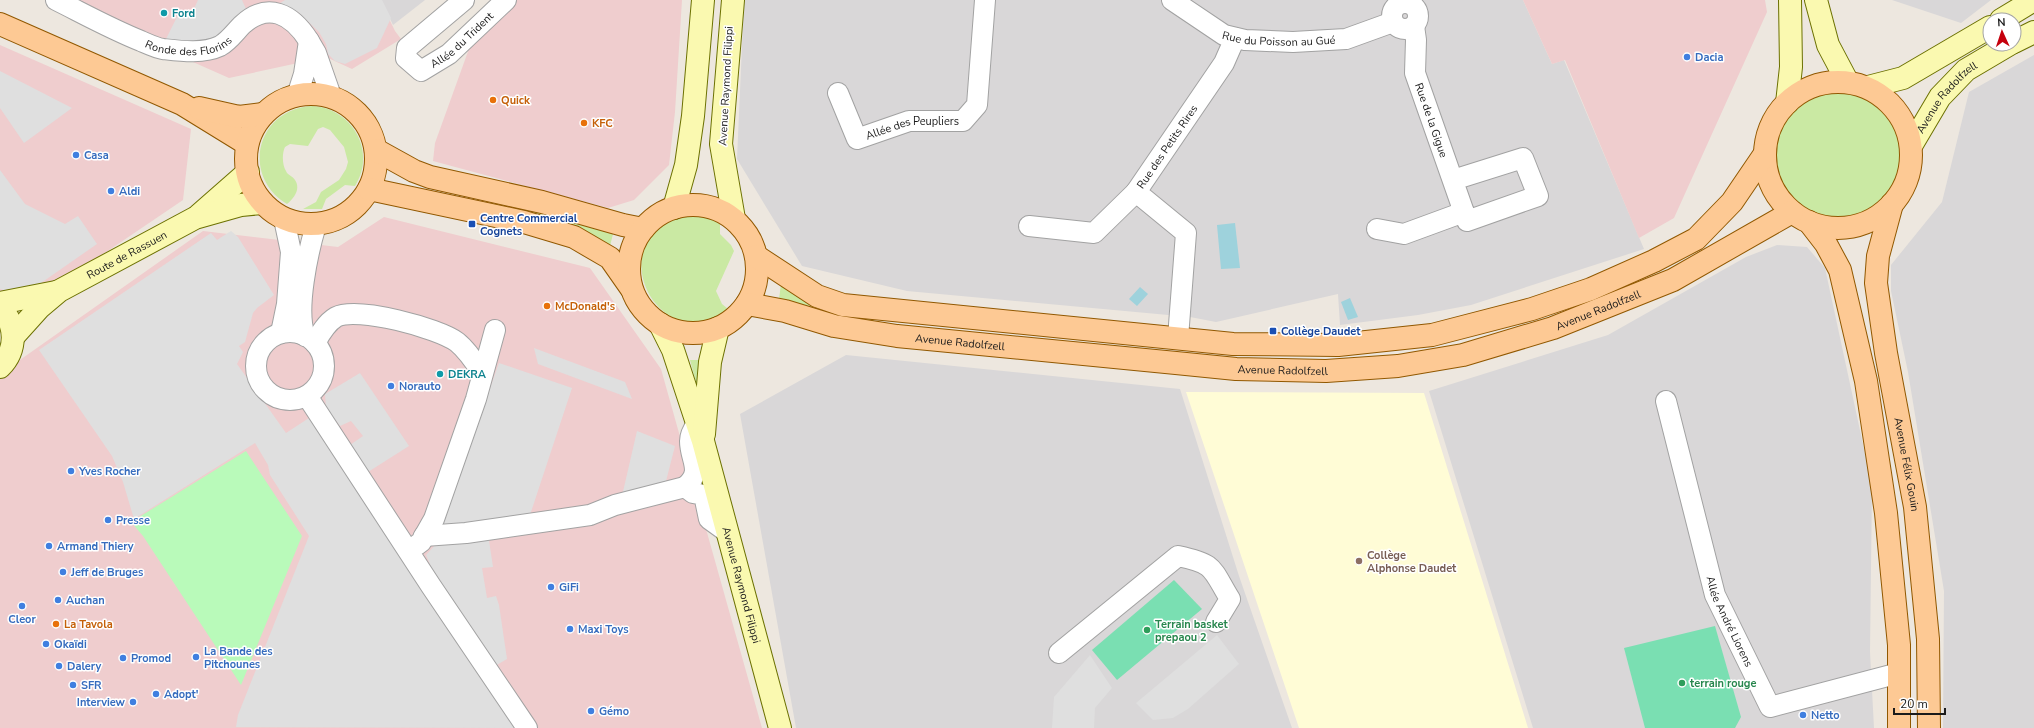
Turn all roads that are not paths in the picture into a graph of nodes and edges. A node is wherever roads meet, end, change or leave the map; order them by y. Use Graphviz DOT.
graph roads {
  1 [pos="56,0"];
  2 [pos="464,0"];
  3 [pos="506,0"];
  4 [pos="703,0"];
  5 [pos="733,0"];
  6 [pos="985,0"];
  7 [pos="1172,0"];
  8 [pos="1790,0"];
  9 [pos="1816,0"];
  10 [pos="2034,0"];
  11 [pos="1415,3"];
  12 [pos="2014,12"];
  13 [pos="1393,22"];
  14 [pos="0,24"];
  15 [pos="1414,26"];
  16 [pos="1982,32"];
  17 [pos="2034,32"];
  18 [pos="1235,38"];
  19 [pos="2022,38"];
  20 [pos="309,41"];
  21 [pos="1996,52"];
  22 [pos="1857,84"];
  23 [pos="838,93"];
  24 [pos="297,96"];
  25 [pos="331,96"];
  26 [pos="1787,103"];
  27 [pos="182,104"];
  28 [pos="263,114"];
  29 [pos="247,144"];
  30 [pos="1911,146"];
  31 [pos="376,150"];
  32 [pos="1764,155"];
  33 [pos="248,172"];
  34 [pos="1453,180"];
  35 [pos="369,189"];
  36 [pos="1136,192"];
  37 [pos="262,203"];
  38 [pos="1892,204"];
  39 [pos="674,208"];
  40 [pos="1464,212"];
  41 [pos="1800,217"];
  42 [pos="195,218"];
  43 [pos="284,219"];
  44 [pos="734,219"];
  45 [pos="316,225"];
  46 [pos="1030,226"];
  47 [pos="643,229"];
  48 [pos="1377,229"];
  49 [pos="756,256"];
  50 [pos="632,289"];
  51 [pos="59,291"];
  52 [pos="0,303"];
  53 [pos="747,304"];
  54 [pos="0,307"];
  55 [pos="660,324"];
  56 [pos="718,328"];
  57 [pos="495,330"];
  58 [pos="281,333"];
  59 [pos="13,338"];
  60 [pos="1178,338"];
  61 [pos="310,340"];
  62 [pos="0,367"];
  63 [pos="482,373"];
  64 [pos="307,396"];
  65 [pos="1666,401"];
  66 [pos="700,432"];
  67 [pos="685,487"];
  68 [pos="727,532"];
  69 [pos="424,536"];
  70 [pos="408,551"];
  71 [pos="1216,622"];
  72 [pos="1059,653"];
  73 [pos="1899,673"];
  74 [pos="527,728"];
  75 [pos="780,728"];
  76 [pos="1899,728"];
  77 [pos="1929,728"];
  1 -- 20 [label="street, Ronde des Florins"];
  2 -- 3 [label="street, Allée du Trident"];
  4 -- 39 [label="main road"];
  5 -- 44 [label="main road, Avenue Raymond Filippi"];
  6 -- 23 [label="street, Allée des Peupliers"];
  7 -- 18 [label="street, Rue du Poisson au Gué"];
  8 -- 26 [label="main road"];
  9 -- 22 [label="main road"];
  10 -- 12 [label="main road"];
  11 -- 13 [label="street"];
  11 -- 15 [label="street"];
  13 -- 15 [label="street"];
  13 -- 18 [label="street, Rue du Poisson au Gué"];
  14 -- 27 [label="main road"];
  15 -- 34 [label="street, Rue de la Gigue"];
  16 -- 22 [label="main road"];
  17 -- 19 [label="main road"];
  18 -- 36 [label="street, Rue des Petits Rires"];
  20 -- 24 [label="street"];
  20 -- 25 [label="street, Ronde des Florins"];
  21 -- 30 [label="main road, Avenue Radolfzell"];
  22 -- 26 [label="main road"];
  22 -- 30 [label="main road"];
  24 -- 25 [label="main road"];
  24 -- 28 [label="main road"];
  25 -- 31 [label="main road"];
  26 -- 32 [label="main road"];
  27 -- 28 [label="main road"];
  27 -- 29 [label="main road"];
  28 -- 29 [label="main road"];
  29 -- 33 [label="main road"];
  30 -- 38 [label="main road"];
  31 -- 35 [label="main road"];
  31 -- 47 [label="main road"];
  32 -- 41 [label="main road"];
  32 -- 60 [label="main road, Avenue Radolfzell"];
  33 -- 37 [label="main road"];
  33 -- 42 [label="main road, Route de Rassuen"];
  34 -- 40 [label="street, Rue de la Gigue"];
  34 -- 40 [label="street"];
  35 -- 45 [label="main road"];
  35 -- 50 [label="main road"];
  36 -- 46 [label="street"];
  36 -- 60 [label="street, Rue des Petits Rires"];
  37 -- 42 [label="main road, Route de Rassuen"];
  37 -- 43 [label="main road"];
  38 -- 41 [label="main road"];
  38 -- 77 [label="main road, Avenue Félix Gouin"];
  39 -- 44 [label="main road"];
  39 -- 47 [label="main road"];
  40 -- 48 [label="street"];
  41 -- 53 [label="main road, Avenue Radolfzell"];
  41 -- 73 [label="main road"];
  42 -- 51 [label="main road, Route de Rassuen"];
  43 -- 45 [label="main road"];
  43 -- 58 [label="street"];
  44 -- 49 [label="main road"];
  45 -- 61 [label="street"];
  47 -- 50 [label="main road"];
  49 -- 53 [label="main road"];
  49 -- 60 [label="main road, Avenue Radolfzell"];
  50 -- 55 [label="main road"];
  51 -- 52 [label="main road, Route de Rassuen"];
  51 -- 59 [label="main road, Route de Rassuen"];
  53 -- 56 [label="main road"];
  54 -- 59 [label="main road"];
  55 -- 56 [label="main road"];
  55 -- 66 [label="main road, Avenue Raymond Filippi"];
  56 -- 66 [label="main road, Avenue Raymond Filippi"];
  57 -- 63 [label="street"];
  58 -- 61 [label="street"];
  58 -- 64 [label="street"];
  59 -- 62 [label="main road"];
  61 -- 63 [label="street"];
  61 -- 64 [label="street"];
  63 -- 69 [label="street"];
  64 -- 70 [label="street"];
  65 -- 73 [label="street, Allée André Liorens"];
  66 -- 67 [label="street"];
  66 -- 68 [label="main road, Avenue Raymond Filippi"];
  67 -- 68 [label="street"];
  67 -- 69 [label="street"];
  68 -- 75 [label="main road, Avenue Raymond Filippi"];
  69 -- 70 [label="street"];
  70 -- 74 [label="street"];
  71 -- 72 [label="street"];
  73 -- 76 [label="main road"];
}
